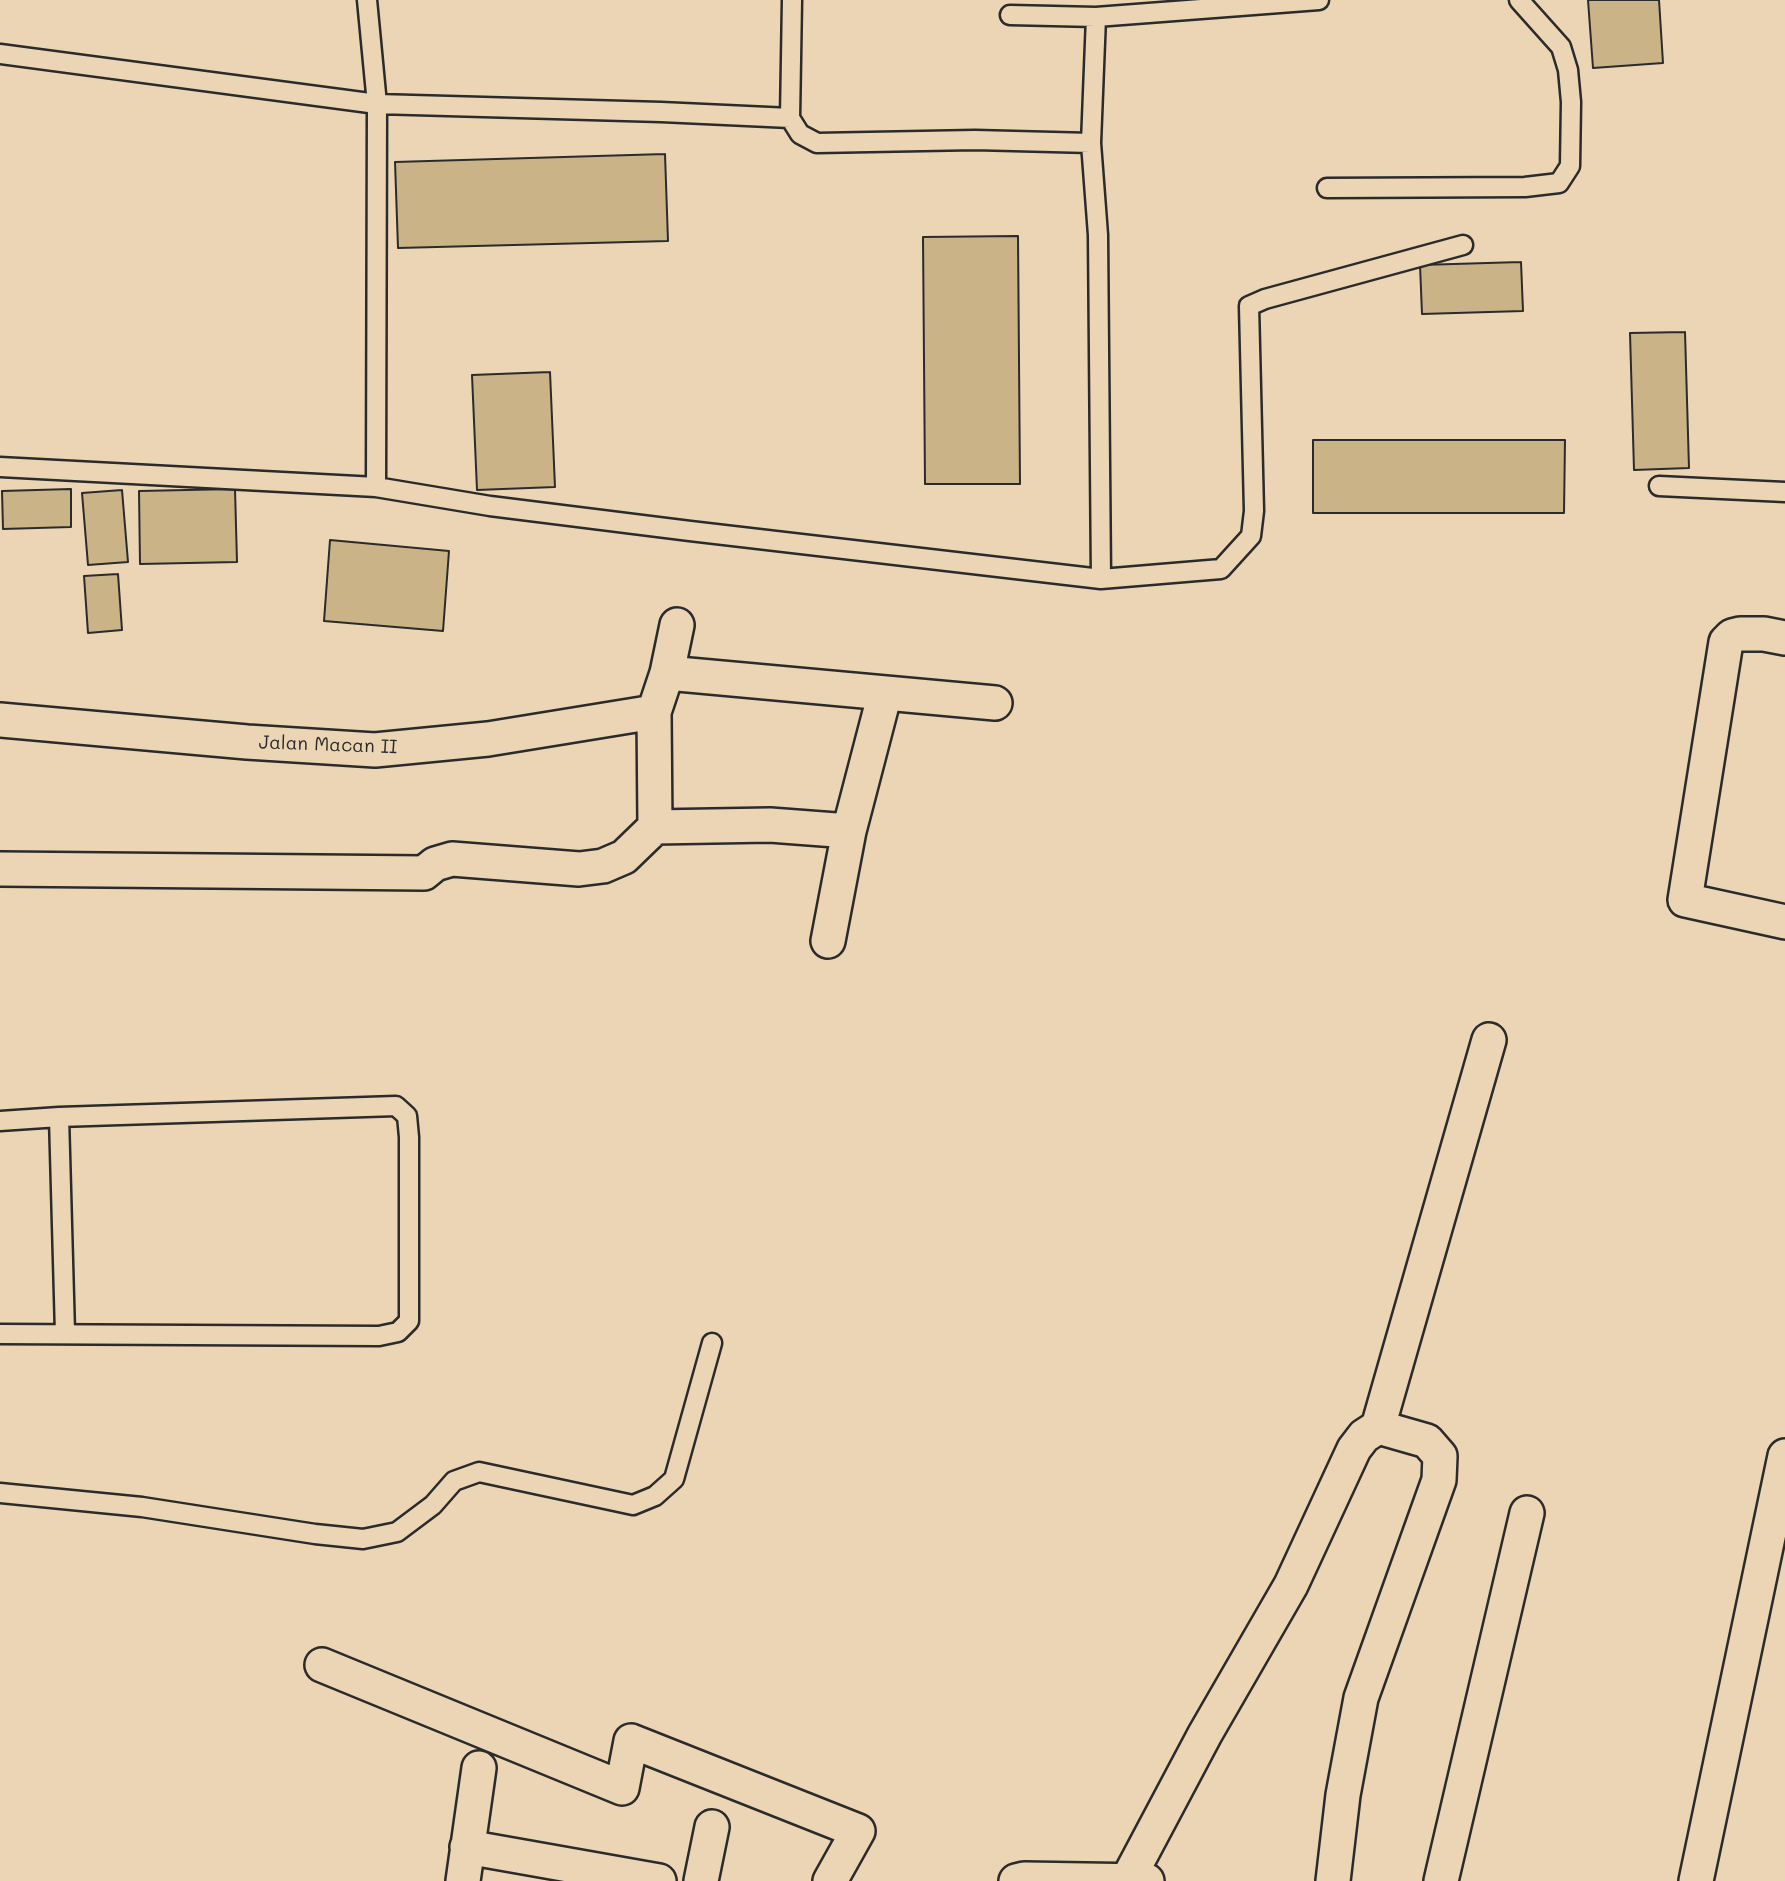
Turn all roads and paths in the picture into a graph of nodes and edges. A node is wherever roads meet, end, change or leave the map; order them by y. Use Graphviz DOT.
graph roads {
  1 [pos="367,0"];
  2 [pos="792,0"];
  3 [pos="1319,0"];
  4 [pos="1519,0"];
  5 [pos="1010,15"];
  6 [pos="1096,17"];
  7 [pos="0,54"];
  8 [pos="377,104"];
  9 [pos="790,118"];
  10 [pos="1091,143"];
  11 [pos="1326,188"];
  12 [pos="1463,245"];
  13 [pos="0,467"];
  14 [pos="1659,486"];
  15 [pos="376,487"];
  16 [pos="1785,492"];
  17 [pos="1101,579"];
  18 [pos="677,625"];
  19 [pos="1785,638"];
  20 [pos="667,673"];
  21 [pos="885,693"];
  22 [pos="995,704"];
  23 [pos="654,712"];
  24 [pos="0,720"];
  25 [pos="655,827"];
  26 [pos="849,831"];
  27 [pos="0,869"];
  28 [pos="1785,922"];
  29 [pos="828,940"];
  30 [pos="1489,1040"];
  31 [pos="60,1117"];
  32 [pos="0,1121"];
  33 [pos="65,1333"];
  34 [pos="0,1334"];
  35 [pos="712,1343"];
  36 [pos="1378,1427"];
  37 [pos="1785,1457"];
  38 [pos="0,1493"];
  39 [pos="1527,1513"];
  40 [pos="322,1665"];
  41 [pos="479,1768"];
  42 [pos="712,1827"];
  43 [pos="467,1847"];
  44 [pos="1134,1880"];
  45 [pos="463,1881"];
  46 [pos="659,1881"];
  47 [pos="701,1881"];
  48 [pos="830,1881"];
  49 [pos="1016,1881"];
  50 [pos="1334,1881"];
  51 [pos="1441,1881"];
  52 [pos="1696,1881"];
  1 -- 8 [label="lane"];
  2 -- 9 [label="lane"];
  3 -- 6 [label="lane"];
  4 -- 11 [label="lane"];
  5 -- 6 [label="lane"];
  6 -- 10 [label="lane"];
  7 -- 8 [label="lane"];
  8 -- 9 [label="lane"];
  8 -- 15 [label="lane"];
  9 -- 10 [label="lane"];
  10 -- 17 [label="lane"];
  12 -- 17 [label="lane"];
  13 -- 15 [label="lane"];
  14 -- 16 [label="lane"];
  15 -- 17 [label="lane"];
  18 -- 20 [label="street"];
  19 -- 28 [label="street"];
  20 -- 21 [label="street"];
  20 -- 23 [label="street"];
  21 -- 22 [label="street"];
  21 -- 26 [label="street"];
  23 -- 24 [label="street, Jalan Macan II"];
  23 -- 25 [label="street"];
  25 -- 26 [label="street"];
  25 -- 27 [label="street"];
  26 -- 29 [label="street"];
  30 -- 36 [label="street"];
  31 -- 32 [label="lane"];
  31 -- 33 [label="lane"];
  31 -- 33 [label="lane"];
  33 -- 34 [label="lane"];
  35 -- 38 [label="lane"];
  36 -- 44 [label="street"];
  36 -- 50 [label="street"];
  37 -- 52 [label="street"];
  39 -- 51 [label="street"];
  40 -- 48 [label="street"];
  41 -- 43 [label="street"];
  42 -- 47 [label="street"];
  43 -- 45 [label="street"];
  43 -- 46 [label="street"];
  44 -- 49 [label="street"];
}
